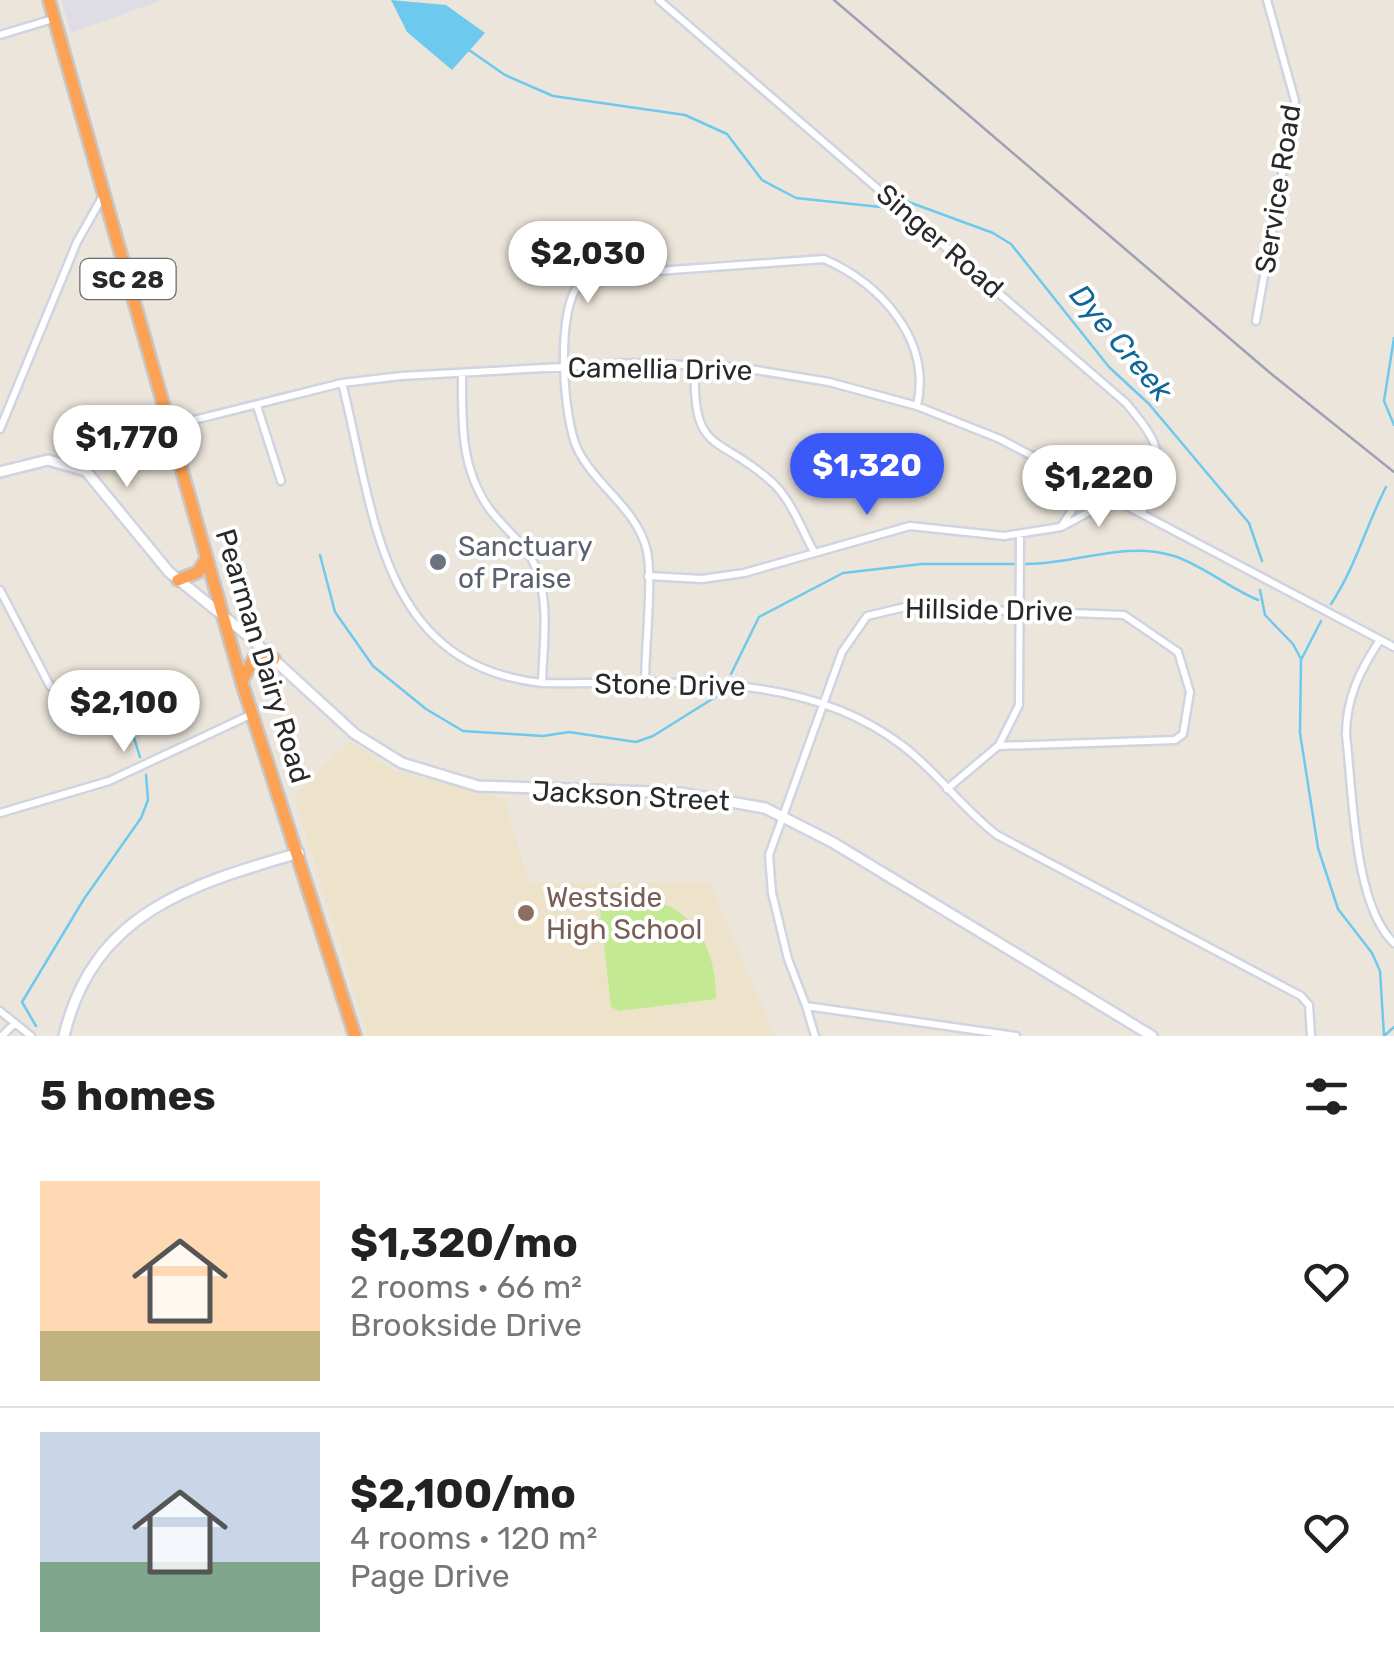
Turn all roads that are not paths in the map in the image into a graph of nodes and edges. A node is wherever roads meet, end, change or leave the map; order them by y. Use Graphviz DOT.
graph roads {
  1 [pos="49,0"];
  2 [pos="659,0"];
  3 [pos="1267,0"];
  4 [pos="54,19"];
  5 [pos="0,35"];
  6 [pos="104,194"];
  7 [pos="1256,321"];
  8 [pos="695,364"];
  9 [pos="566,367"];
  10 [pos="462,373"];
  11 [pos="342,384"];
  12 [pos="257,406"];
  13 [pos="917,406"];
  14 [pos="170,426"];
  15 [pos="0,429"];
  16 [pos="0,472"];
  17 [pos="281,481"];
  18 [pos="1084,481"];
  19 [pos="1115,498"];
  20 [pos="1142,512"];
  21 [pos="1062,527"];
  22 [pos="1020,535"];
  23 [pos="814,552"];
  24 [pos="206,560"];
  25 [pos="648,576"];
  26 [pos="178,580"];
  27 [pos="0,590"];
  28 [pos="1020,610"];
  29 [pos="222,617"];
  30 [pos="1380,640"];
  31 [pos="1394,647"];
  32 [pos="274,659"];
  33 [pos="645,682"];
  34 [pos="242,683"];
  35 [pos="542,683"];
  36 [pos="50,686"];
  37 [pos="824,706"];
  38 [pos="252,715"];
  39 [pos="998,746"];
  40 [pos="947,789"];
  41 [pos="0,814"];
  42 [pos="784,816"];
  43 [pos="299,852"];
  44 [pos="1394,943"];
  45 [pos="806,1006"];
  46 [pos="0,1011"];
  47 [pos="15,1023"];
  48 [pos="2,1036"];
  49 [pos="31,1036"];
  50 [pos="64,1036"];
  51 [pos="355,1036"];
  52 [pos="815,1036"];
  53 [pos="1016,1036"];
  54 [pos="1152,1036"];
  55 [pos="1312,1036"];
  1 -- 4 [label="highway, Pearman Dairy Road / SC 28"];
  2 -- 20 [label="street, Singer Road"];
  3 -- 7 [label="street, Service Road"];
  4 -- 5 [label="street"];
  4 -- 6 [label="highway, Pearman Dairy Road / SC 28"];
  6 -- 14 [label="highway, Pearman Dairy Road / SC 28"];
  6 -- 15 [label="street"];
  8 -- 9 [label="street, Camellia Drive"];
  8 -- 13 [label="street, Camellia Drive"];
  8 -- 23 [label="street"];
  9 -- 10 [label="street, Camellia Drive"];
  9 -- 13 [label="street"];
  9 -- 25 [label="street"];
  10 -- 11 [label="street, Camellia Drive"];
  10 -- 35 [label="street"];
  11 -- 12 [label="street, Camellia Drive"];
  11 -- 35 [label="street, Stone Drive"];
  12 -- 14 [label="street, Camellia Drive"];
  12 -- 17 [label="street"];
  13 -- 18 [label="street, Camellia Drive"];
  14 -- 24 [label="highway, Pearman Dairy Road / SC 28"];
  16 -- 26 [label="street, Jackson Street"];
  18 -- 19 [label="street, Camellia Drive"];
  18 -- 21 [label="street"];
  19 -- 20 [label="street, Camellia Drive"];
  19 -- 21 [label="street"];
  20 -- 30 [label="street, Camellia Drive"];
  21 -- 22 [label="street"];
  22 -- 23 [label="street"];
  22 -- 28 [label="street"];
  23 -- 25 [label="street"];
  24 -- 26 [label="highway"];
  24 -- 29 [label="highway, Pearman Dairy Road / SC 28"];
  25 -- 33 [label="street"];
  26 -- 29 [label="street, Jackson Street"];
  27 -- 36 [label="street"];
  28 -- 37 [label="street, Hillside Drive"];
  28 -- 39 [label="street"];
  28 -- 39 [label="street, Hillside Drive"];
  29 -- 32 [label="street, Jackson Street"];
  29 -- 34 [label="highway, Pearman Dairy Road / SC 28"];
  30 -- 31 [label="street, Camellia Drive"];
  30 -- 44 [label="street"];
  32 -- 34 [label="highway"];
  32 -- 42 [label="street, Jackson Street"];
  33 -- 35 [label="street, Stone Drive"];
  33 -- 37 [label="street, Stone Drive"];
  34 -- 38 [label="highway, Pearman Dairy Road / SC 28"];
  37 -- 40 [label="street, Stone Drive"];
  37 -- 42 [label="street, Hillside Drive"];
  38 -- 41 [label="street"];
  38 -- 43 [label="highway, Pearman Dairy Road / SC 28"];
  39 -- 40 [label="street"];
  40 -- 55 [label="street, Stone Drive"];
  42 -- 45 [label="street, Hillside Drive"];
  42 -- 54 [label="street, Jackson Street"];
  43 -- 50 [label="street"];
  43 -- 51 [label="highway, Pearman Dairy Road / SC 28"];
  45 -- 52 [label="street, Hillside Drive"];
  45 -- 53 [label="street"];
  46 -- 47 [label="street"];
  47 -- 48 [label="street"];
  47 -- 49 [label="street"];
}
